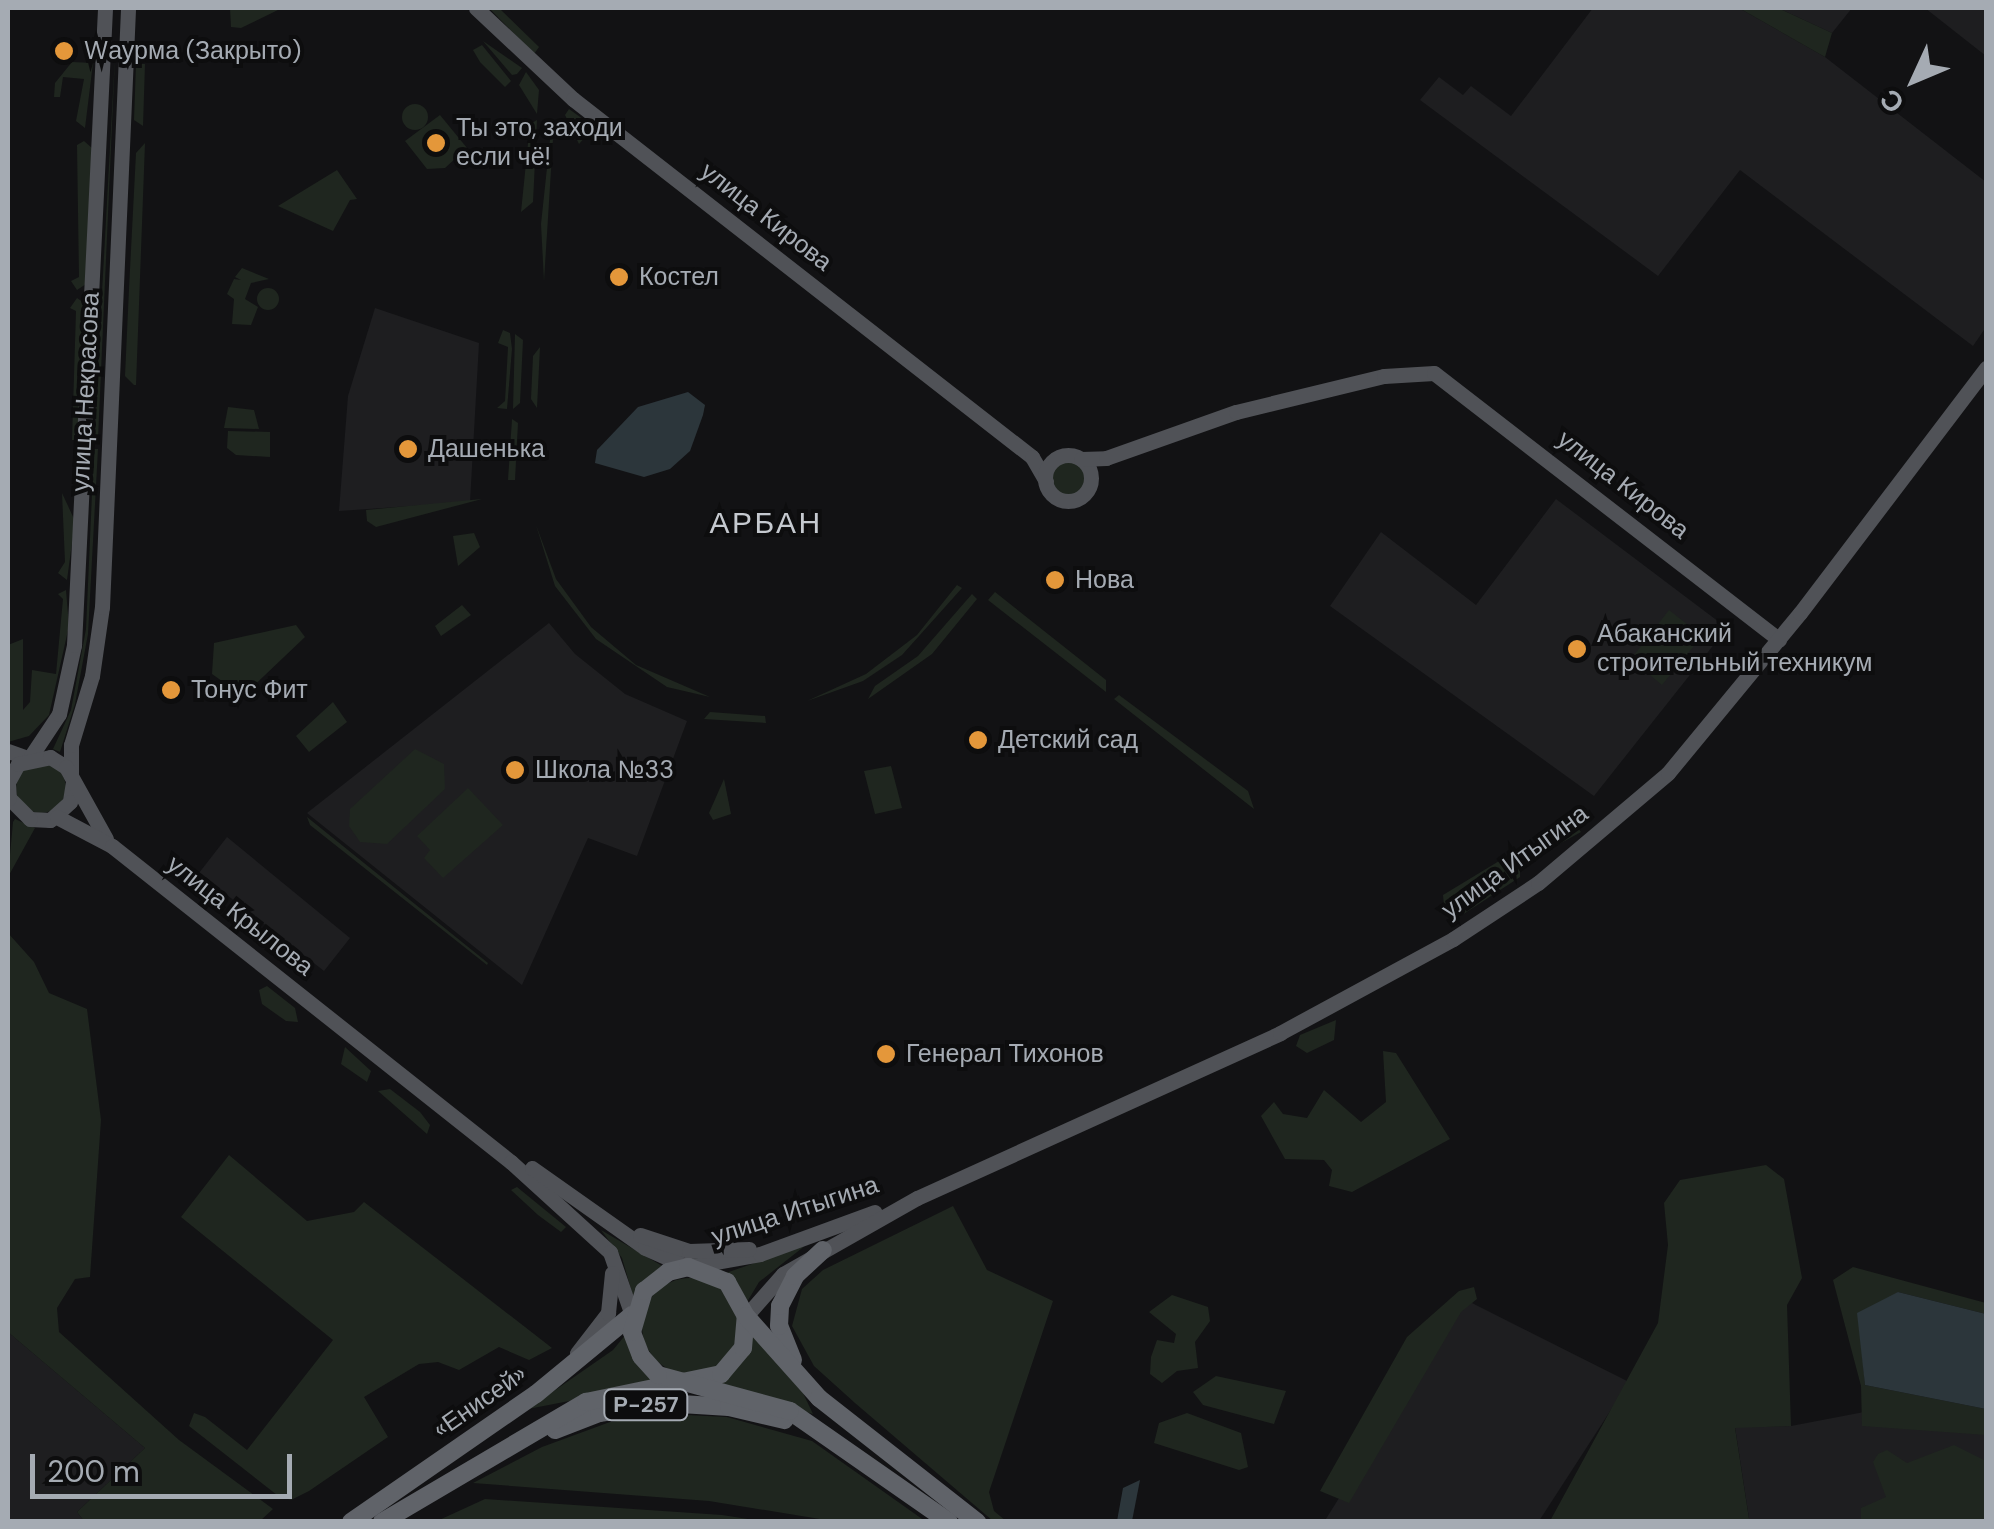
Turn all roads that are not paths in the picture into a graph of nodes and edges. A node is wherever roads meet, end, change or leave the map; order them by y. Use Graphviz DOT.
graph roads {
  1 [pos="104,8"];
  2 [pos="128,8"];
  3 [pos="476,8"];
  4 [pos="1986,368"];
  5 [pos="1032,456"];
  6 [pos="1106,458"];
  7 [pos="1081,459"];
  8 [pos="1054,460"];
  9 [pos="1091,477"];
  10 [pos="1046,482"];
  11 [pos="1779,640"];
  12 [pos="8,751"];
  13 [pos="29,757"];
  14 [pos="72,779"];
  15 [pos="8,784"];
  16 [pos="56,817"];
  17 [pos="112,846"];
  18 [pos="574,1207"];
  19 [pos="817,1242"];
  20 [pos="688,1267"];
  21 [pos="632,1315"];
  22 [pos="746,1316"];
  23 [pos="550,1382"];
  24 [pos="688,1385"];
  25 [pos="819,1398"];
  26 [pos="853,1449"];
  27 [pos="446,1480"];
  28 [pos="351,1522"];
  29 [pos="382,1522"];
  30 [pos="949,1522"];
  31 [pos="977,1522"];
  1 -- 13 [label="main road, улица Некрасова"];
  2 -- 14 [label="main road, улица Некрасова"];
  3 -- 5 [label="main road, улица Кирова"];
  4 -- 11 [label="main road, улица Итыгина"];
  5 -- 8 [label="main road"];
  5 -- 10 [label="main road"];
  6 -- 7 [label="main road"];
  6 -- 9 [label="main road"];
  6 -- 11 [label="main road, улица Кирова"];
  7 -- 8 [label="main road"];
  7 -- 9 [label="main road"];
  8 -- 10 [label="main road"];
  9 -- 10 [label="main road"];
  11 -- 19 [label="main road, улица Итыгина"];
  12 -- 13 [label="main road"];
  13 -- 14 [label="main road"];
  13 -- 15 [label="main road"];
  14 -- 16 [label="main road"];
  14 -- 17 [label="main road"];
  15 -- 16 [label="main road, улица Крылова"];
  16 -- 17 [label="main road, улица Крылова"];
  17 -- 18 [label="main road, улица Крылова"];
  18 -- 19 [label="main road"];
  18 -- 20 [label="main road"];
  18 -- 21 [label="main road"];
  18 -- 23 [label="main road"];
  19 -- 20 [label="main road, улица Итыгина"];
  19 -- 22 [label="main road, улица Итыгина"];
  19 -- 25 [label="highway"];
  20 -- 21 [label="highway, «Енисей» / Р-257"];
  20 -- 22 [label="highway"];
  21 -- 23 [label="highway, «Енисей» / Р-257"];
  21 -- 24 [label="highway, Р-257"];
  22 -- 24 [label="highway, «Енисей» / Р-257"];
  22 -- 25 [label="highway"];
  23 -- 28 [label="highway, «Енисей» / Р-257"];
  24 -- 26 [label="highway, Р-257"];
  24 -- 27 [label="highway, «Енисей» / Р-257"];
  25 -- 31 [label="highway"];
  26 -- 27 [label="highway, Р-257"];
  26 -- 30 [label="highway, Р-257"];
  27 -- 29 [label="highway, «Енисей» / Р-257"];
}
